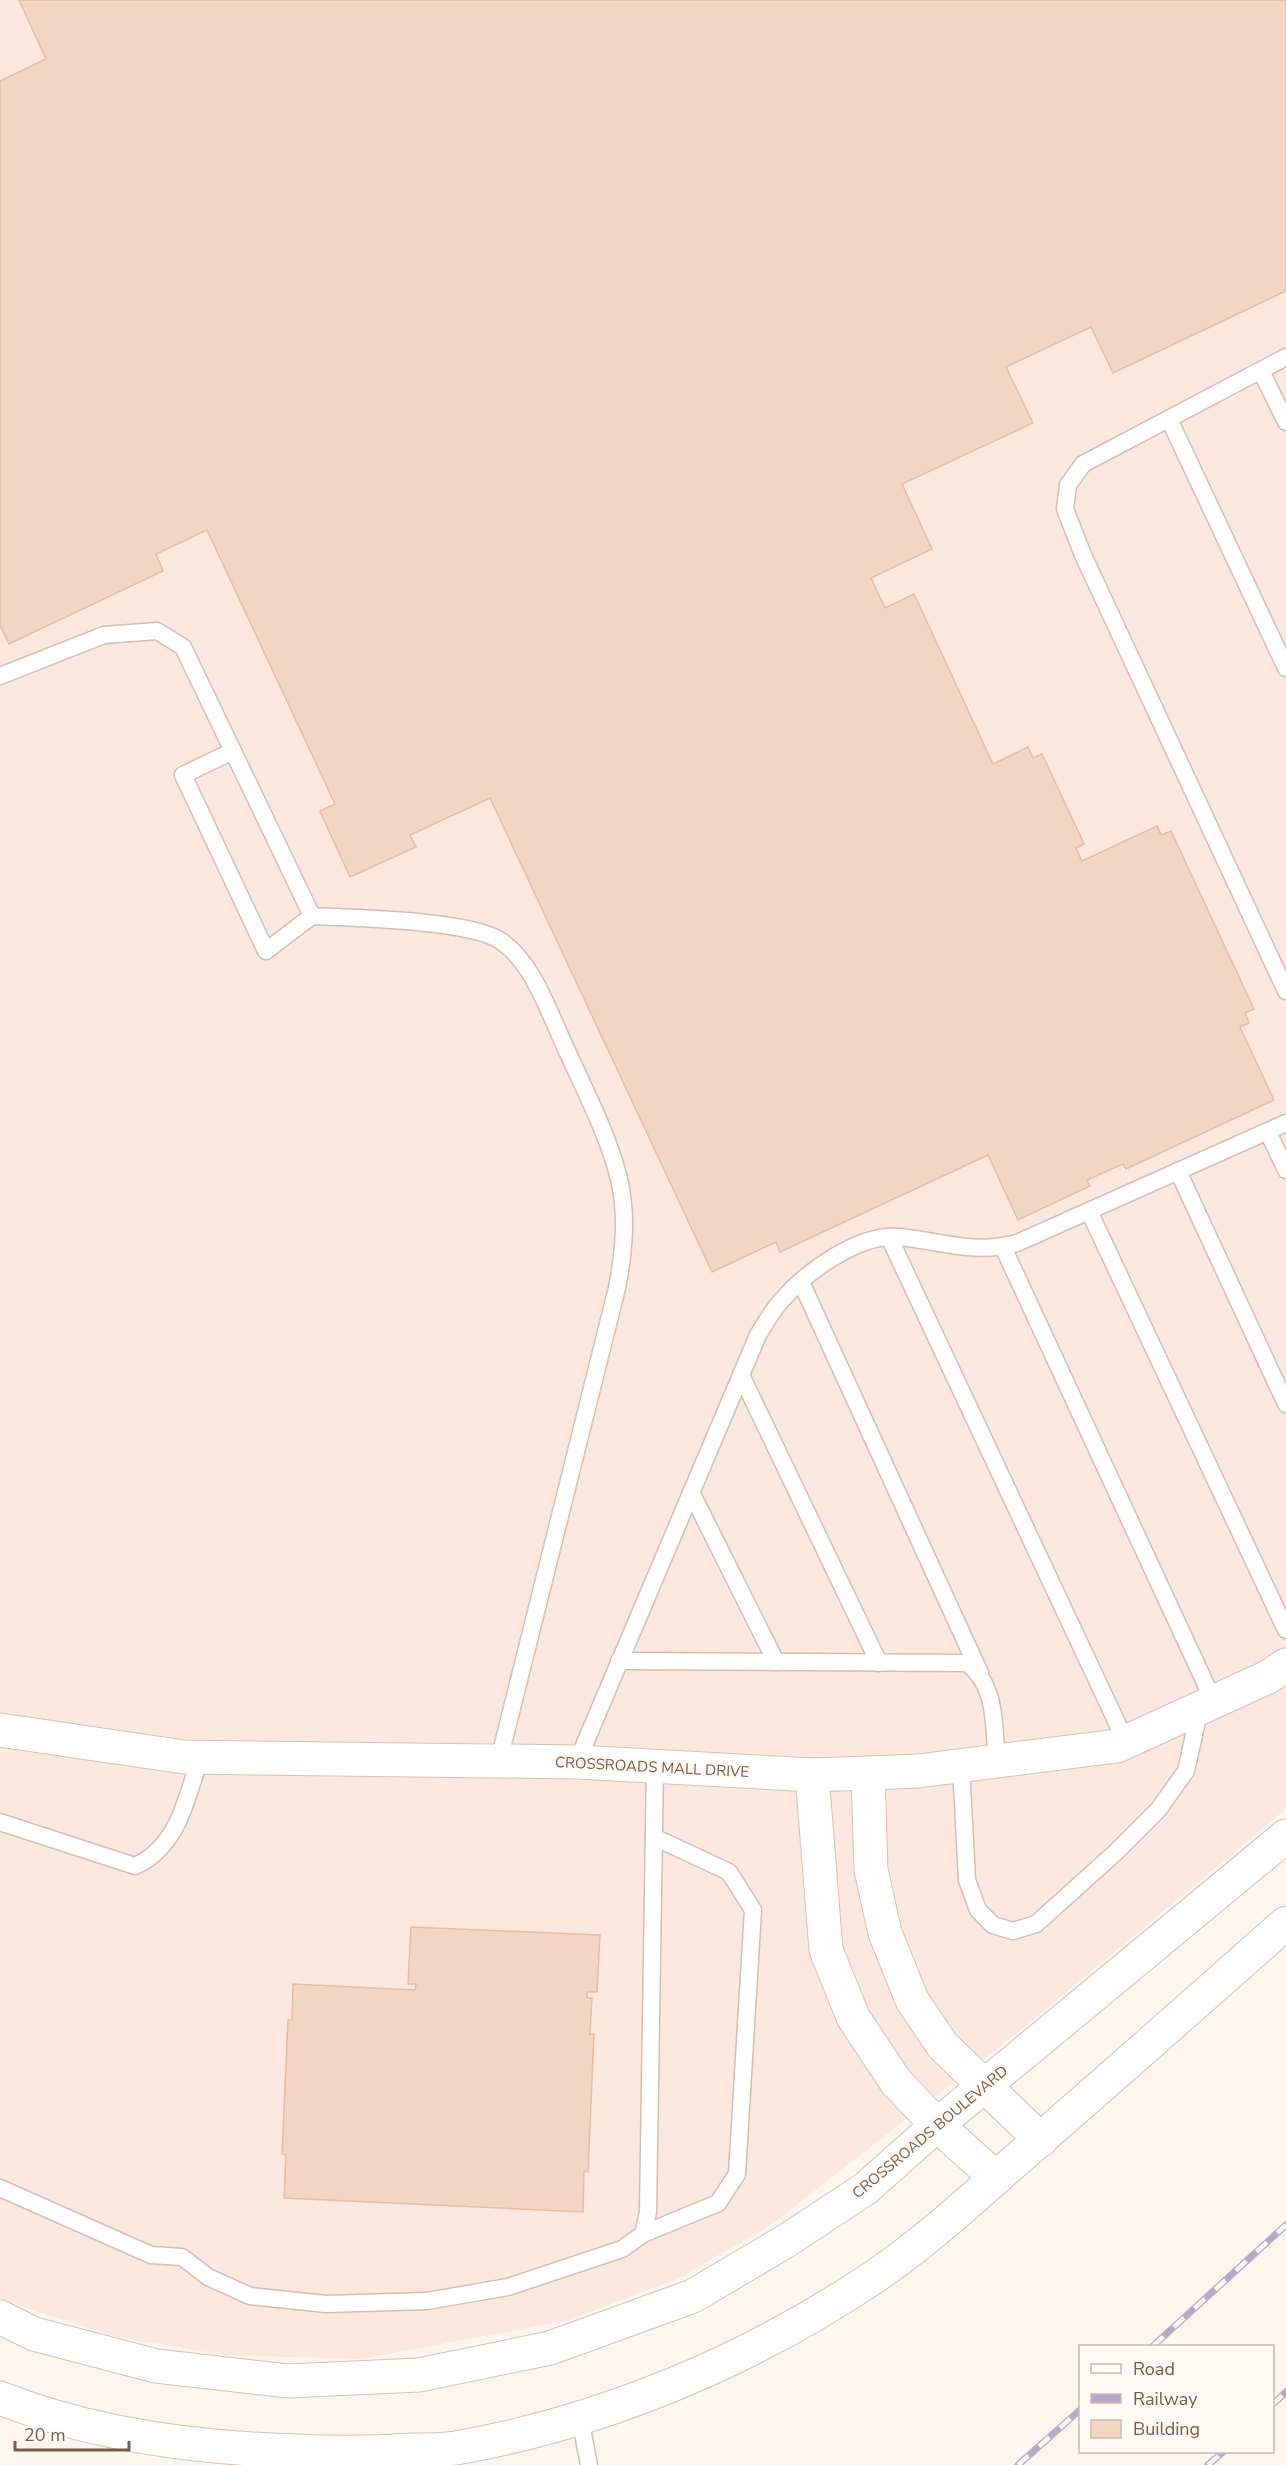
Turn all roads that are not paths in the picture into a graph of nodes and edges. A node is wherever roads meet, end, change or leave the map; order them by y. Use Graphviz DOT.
graph roads {
  1 [pos="1286,357"];
  2 [pos="1261,371"];
  3 [pos="1169,419"];
  4 [pos="1286,422"];
  5 [pos="1286,668"];
  6 [pos="0,676"];
  7 [pos="233,751"];
  8 [pos="312,916"];
  9 [pos="1286,991"];
  10 [pos="1286,1123"];
  11 [pos="1268,1132"];
  12 [pos="1286,1170"];
  13 [pos="1178,1171"];
  14 [pos="1089,1211"];
  15 [pos="889,1237"];
  16 [pos="1003,1247"];
  17 [pos="801,1282"];
  18 [pos="741,1375"];
  19 [pos="1286,1404"];
  20 [pos="692,1492"];
  21 [pos="1286,1630"];
  22 [pos="619,1662"];
  23 [pos="776,1662"];
  24 [pos="879,1663"];
  25 [pos="1286,1665"];
  26 [pos="980,1673"];
  27 [pos="1207,1705"];
  28 [pos="0,1730"];
  29 [pos="1126,1742"];
  30 [pos="200,1757"];
  31 [pos="499,1761"];
  32 [pos="997,1761"];
  33 [pos="577,1762"];
  34 [pos="656,1766"];
  35 [pos="961,1766"];
  36 [pos="868,1773"];
  37 [pos="812,1775"];
  38 [pos="0,1822"];
  39 [pos="1286,1836"];
  40 [pos="654,1837"];
  41 [pos="1286,1923"];
  42 [pos="984,2086"];
  43 [pos="936,2126"];
  44 [pos="1041,2140"];
  45 [pos="996,2178"];
  46 [pos="0,2188"];
  47 [pos="643,2234"];
  48 [pos="0,2317"];
  49 [pos="0,2398"];
  50 [pos="580,2418"];
  51 [pos="589,2465"];
  1 -- 2 [label="lane"];
  2 -- 3 [label="lane"];
  2 -- 4 [label="lane"];
  3 -- 5 [label="lane"];
  3 -- 9 [label="lane"];
  6 -- 7 [label="lane"];
  7 -- 8 [label="lane"];
  7 -- 8 [label="lane"];
  8 -- 31 [label="lane"];
  10 -- 11 [label="lane"];
  11 -- 12 [label="lane"];
  11 -- 13 [label="lane"];
  13 -- 14 [label="lane"];
  13 -- 19 [label="lane"];
  14 -- 16 [label="lane"];
  14 -- 21 [label="lane"];
  15 -- 16 [label="lane"];
  15 -- 17 [label="lane"];
  15 -- 29 [label="lane"];
  16 -- 27 [label="lane"];
  17 -- 18 [label="lane"];
  17 -- 26 [label="lane"];
  18 -- 20 [label="lane"];
  18 -- 24 [label="lane"];
  20 -- 22 [label="lane"];
  20 -- 23 [label="lane"];
  22 -- 23 [label="lane"];
  22 -- 33 [label="lane"];
  23 -- 24 [label="lane"];
  24 -- 26 [label="lane"];
  25 -- 27 [label="main road, CROSSROADS MALL DRIVE"];
  26 -- 32 [label="lane"];
  27 -- 29 [label="main road, CROSSROADS MALL DRIVE"];
  27 -- 35 [label="lane"];
  28 -- 30 [label="main road, CROSSROADS MALL DRIVE"];
  29 -- 32 [label="main road, CROSSROADS MALL DRIVE"];
  30 -- 31 [label="main road, CROSSROADS MALL DRIVE"];
  30 -- 38 [label="lane"];
  31 -- 33 [label="main road, CROSSROADS MALL DRIVE"];
  32 -- 35 [label="main road, CROSSROADS MALL DRIVE"];
  33 -- 34 [label="main road, CROSSROADS MALL DRIVE"];
  34 -- 37 [label="main road, CROSSROADS MALL DRIVE"];
  34 -- 40 [label="lane"];
  35 -- 36 [label="main road, CROSSROADS MALL DRIVE"];
  36 -- 37 [label="main road, CROSSROADS MALL DRIVE"];
  36 -- 42 [label="main road"];
  37 -- 43 [label="main road"];
  39 -- 42 [label="main road, CROSSROADS BOULEVARD"];
  40 -- 47 [label="lane"];
  40 -- 47 [label="lane"];
  41 -- 44 [label="main road"];
  42 -- 43 [label="main road, CROSSROADS BOULEVARD"];
  42 -- 44 [label="main road"];
  43 -- 45 [label="main road"];
  43 -- 48 [label="main road, CROSSROADS BOULEVARD"];
  44 -- 45 [label="main road"];
  45 -- 50 [label="main road"];
  46 -- 47 [label="lane"];
  49 -- 50 [label="main road"];
  50 -- 51 [label="lane"];
}
